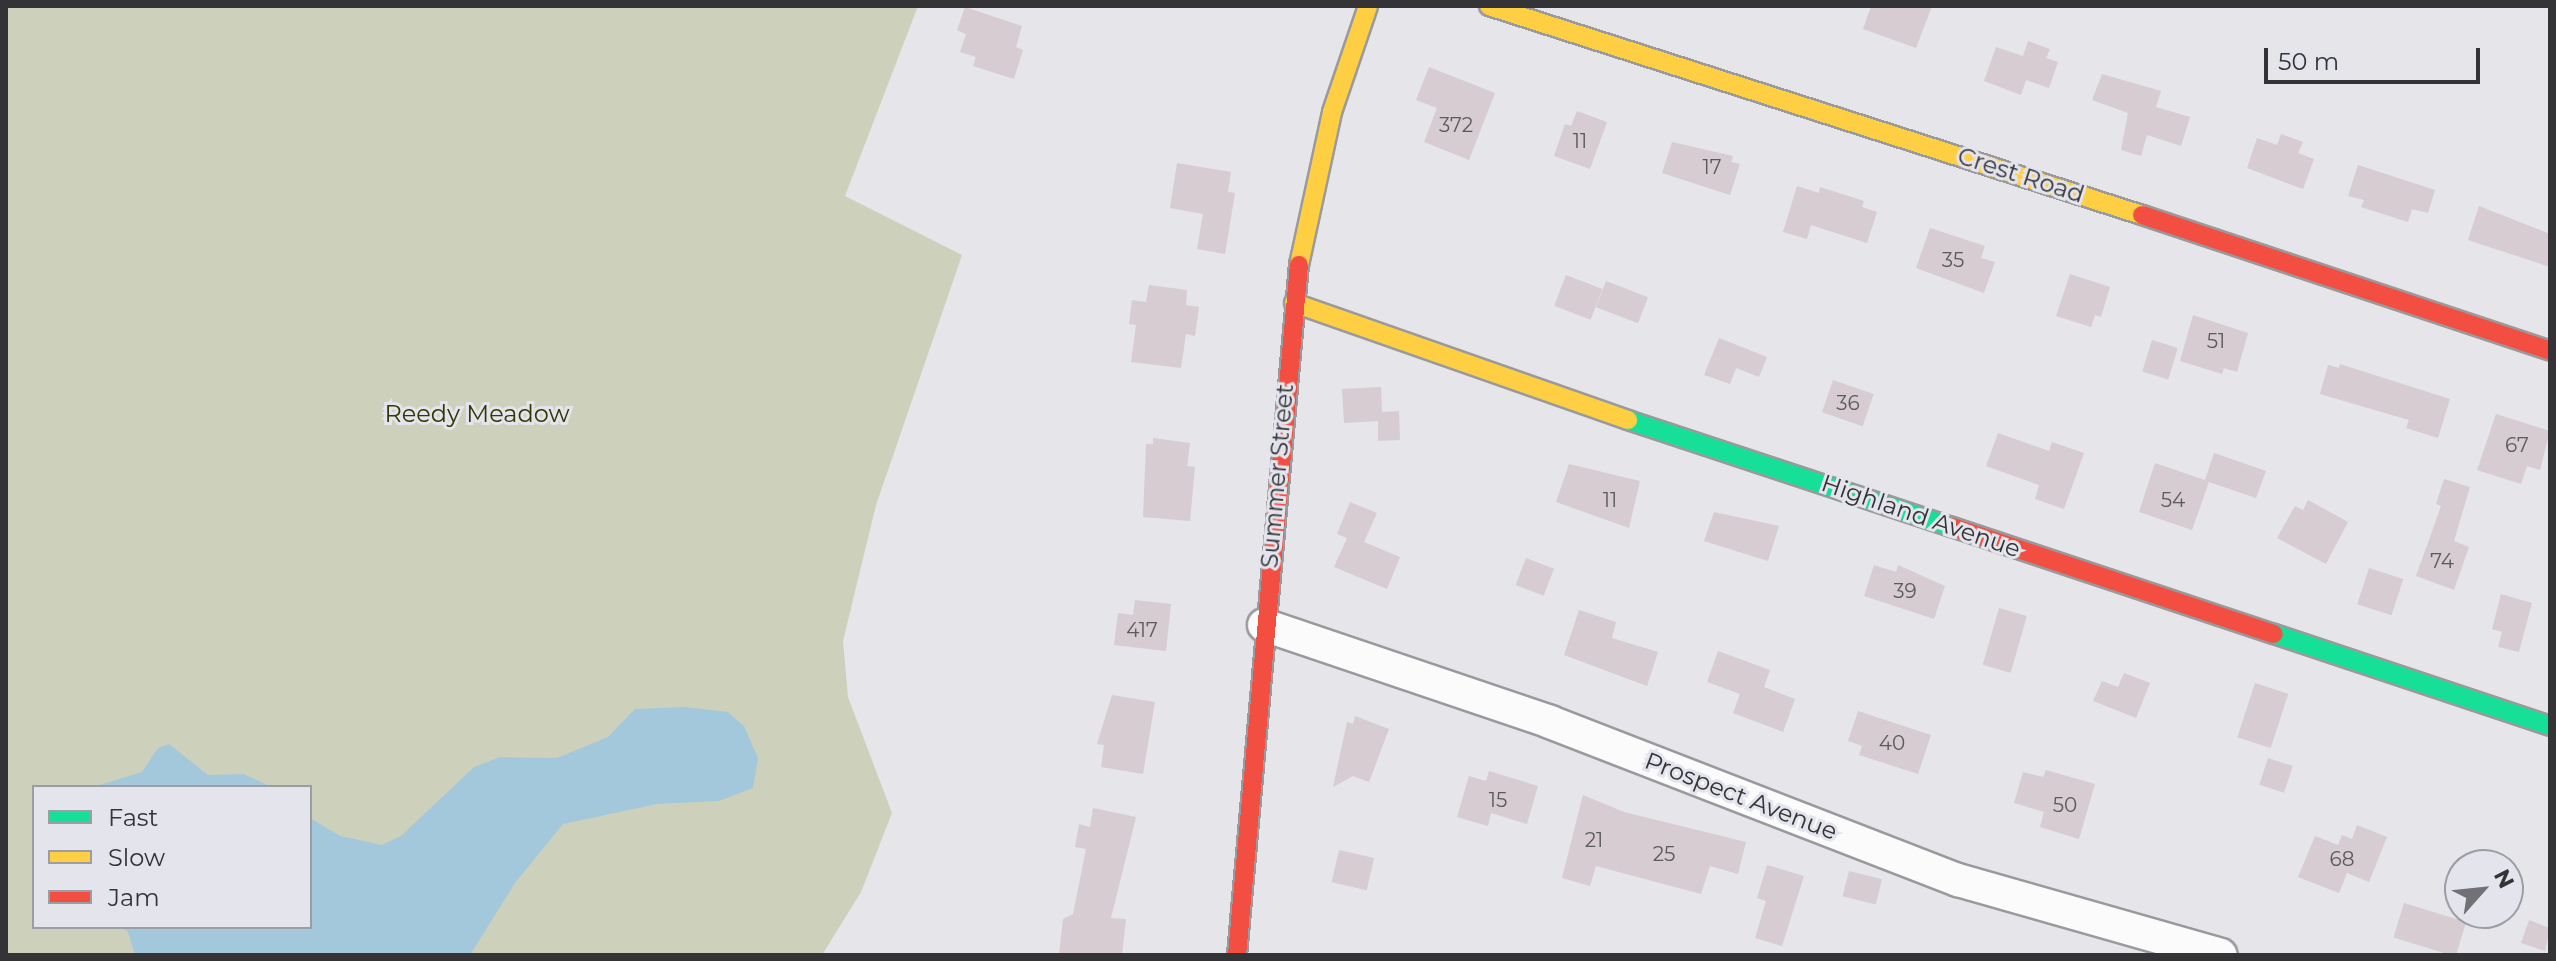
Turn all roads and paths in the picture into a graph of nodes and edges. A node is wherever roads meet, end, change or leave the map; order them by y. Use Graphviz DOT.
graph roads {
  1 [pos="1368,6"];
  2 [pos="1489,6"];
  3 [pos="1294,303"];
  4 [pos="2550,351"];
  5 [pos="1264,625"];
  6 [pos="2550,726"];
  7 [pos="1237,955"];
  8 [pos="2221,955"];
  1 -- 3 [label="street, Summer Street"];
  2 -- 4 [label="street, Crest Road"];
  3 -- 5 [label="street, Summer Street"];
  3 -- 6 [label="street, Highland Avenue"];
  5 -- 7 [label="street, Summer Street"];
  5 -- 8 [label="street, Prospect Avenue"];
}
